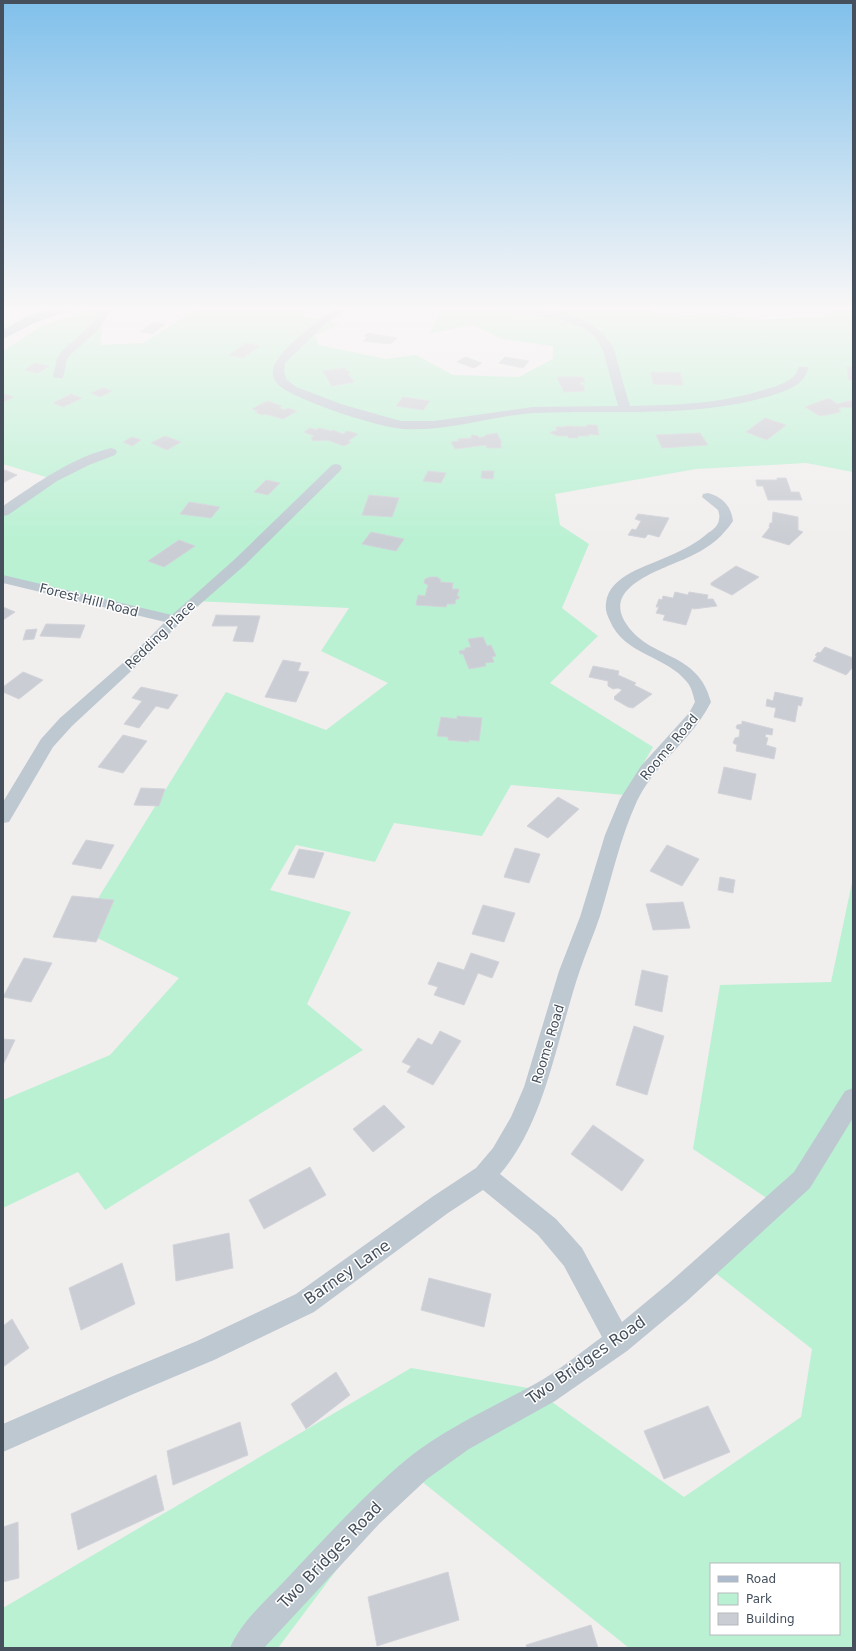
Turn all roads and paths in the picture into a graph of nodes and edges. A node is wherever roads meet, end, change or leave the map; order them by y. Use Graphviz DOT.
graph roads {
  1 [pos="288,386"];
  2 [pos="618,386"];
  3 [pos="787,386"];
  4 [pos="625,409"];
  5 [pos="111,452"];
  6 [pos="336,468"];
  7 [pos="708,497"];
  8 [pos="3,512"];
  9 [pos="3,579"];
  10 [pos="175,620"];
  11 [pos="3,817"];
  12 [pos="853,1098"];
  13 [pos="484,1176"];
  14 [pos="618,1342"];
  15 [pos="3,1438"];
  16 [pos="245,1648"];
  1 -- 4 [label="street"];
  2 -- 4 [label="street"];
  3 -- 4 [label="street"];
  5 -- 8 [label="street"];
  6 -- 10 [label="street, Redding Place"];
  7 -- 13 [label="street, Roome Road"];
  9 -- 10 [label="street, Forest Hill Road"];
  10 -- 11 [label="street, Redding Place"];
  12 -- 14 [label="street, Two Bridges Road"];
  13 -- 14 [label="street"];
  13 -- 15 [label="street, Barney Lane"];
  14 -- 16 [label="street, Two Bridges Road"];
}
